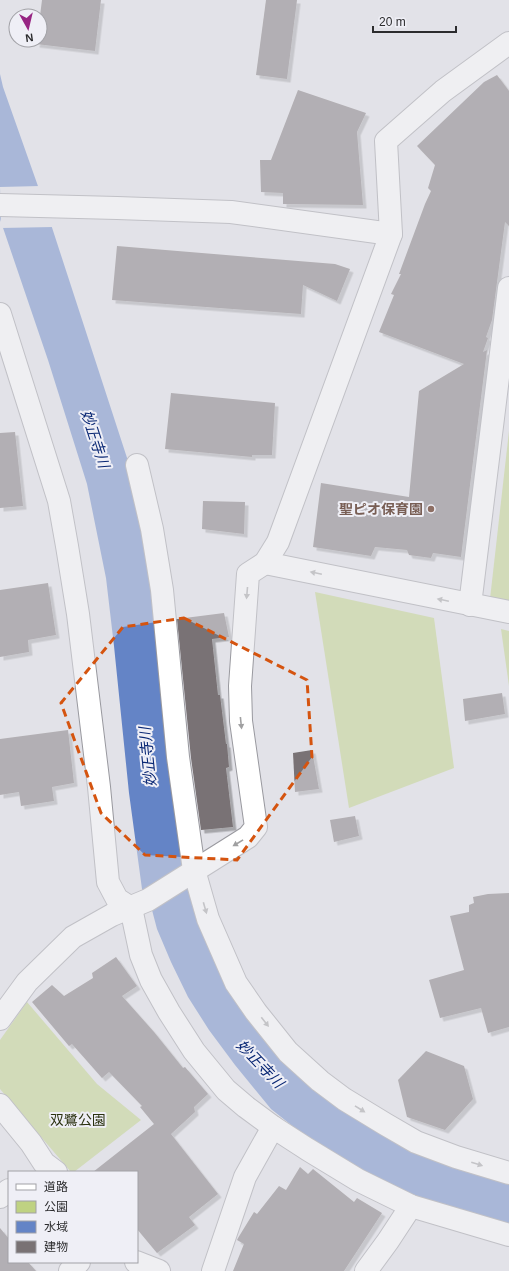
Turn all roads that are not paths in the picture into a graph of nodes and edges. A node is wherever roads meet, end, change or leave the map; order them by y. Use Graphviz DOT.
graph roads {
  1 [pos="509,43"];
  2 [pos="0,205"];
  3 [pos="391,234"];
  4 [pos="509,288"];
  5 [pos="0,314"];
  6 [pos="137,465"];
  7 [pos="265,563"];
  8 [pos="470,605"];
  9 [pos="509,612"];
  10 [pos="190,873"];
  11 [pos="139,904"];
  12 [pos="0,1019"];
  13 [pos="0,1105"];
  14 [pos="273,1127"];
  15 [pos="44,1169"];
  16 [pos="509,1173"];
  17 [pos="8,1191"];
  18 [pos="0,1197"];
  19 [pos="411,1206"];
  20 [pos="509,1235"];
  21 [pos="78,1263"];
  22 [pos="138,1263"];
  23 [pos="70,1271"];
  24 [pos="159,1271"];
  25 [pos="213,1271"];
  26 [pos="366,1271"];
  1 -- 3 [label="street"];
  2 -- 3 [label="street"];
  3 -- 7 [label="street"];
  4 -- 8 [label="street"];
  5 -- 11 [label="street"];
  6 -- 10 [label="street"];
  8 -- 7 [label="street, one-way"];
  7 -- 10 [label="street, one-way"];
  8 -- 9 [label="street"];
  10 -- 11 [label="street"];
  10 -- 16 [label="street, one-way"];
  11 -- 12 [label="street"];
  11 -- 14 [label="street"];
  13 -- 15 [label="street"];
  14 -- 19 [label="street"];
  14 -- 25 [label="street"];
  17 -- 18 [label="street"];
  19 -- 20 [label="street"];
  19 -- 26 [label="street"];
  21 -- 23 [label="street"];
  22 -- 24 [label="street"];
}
